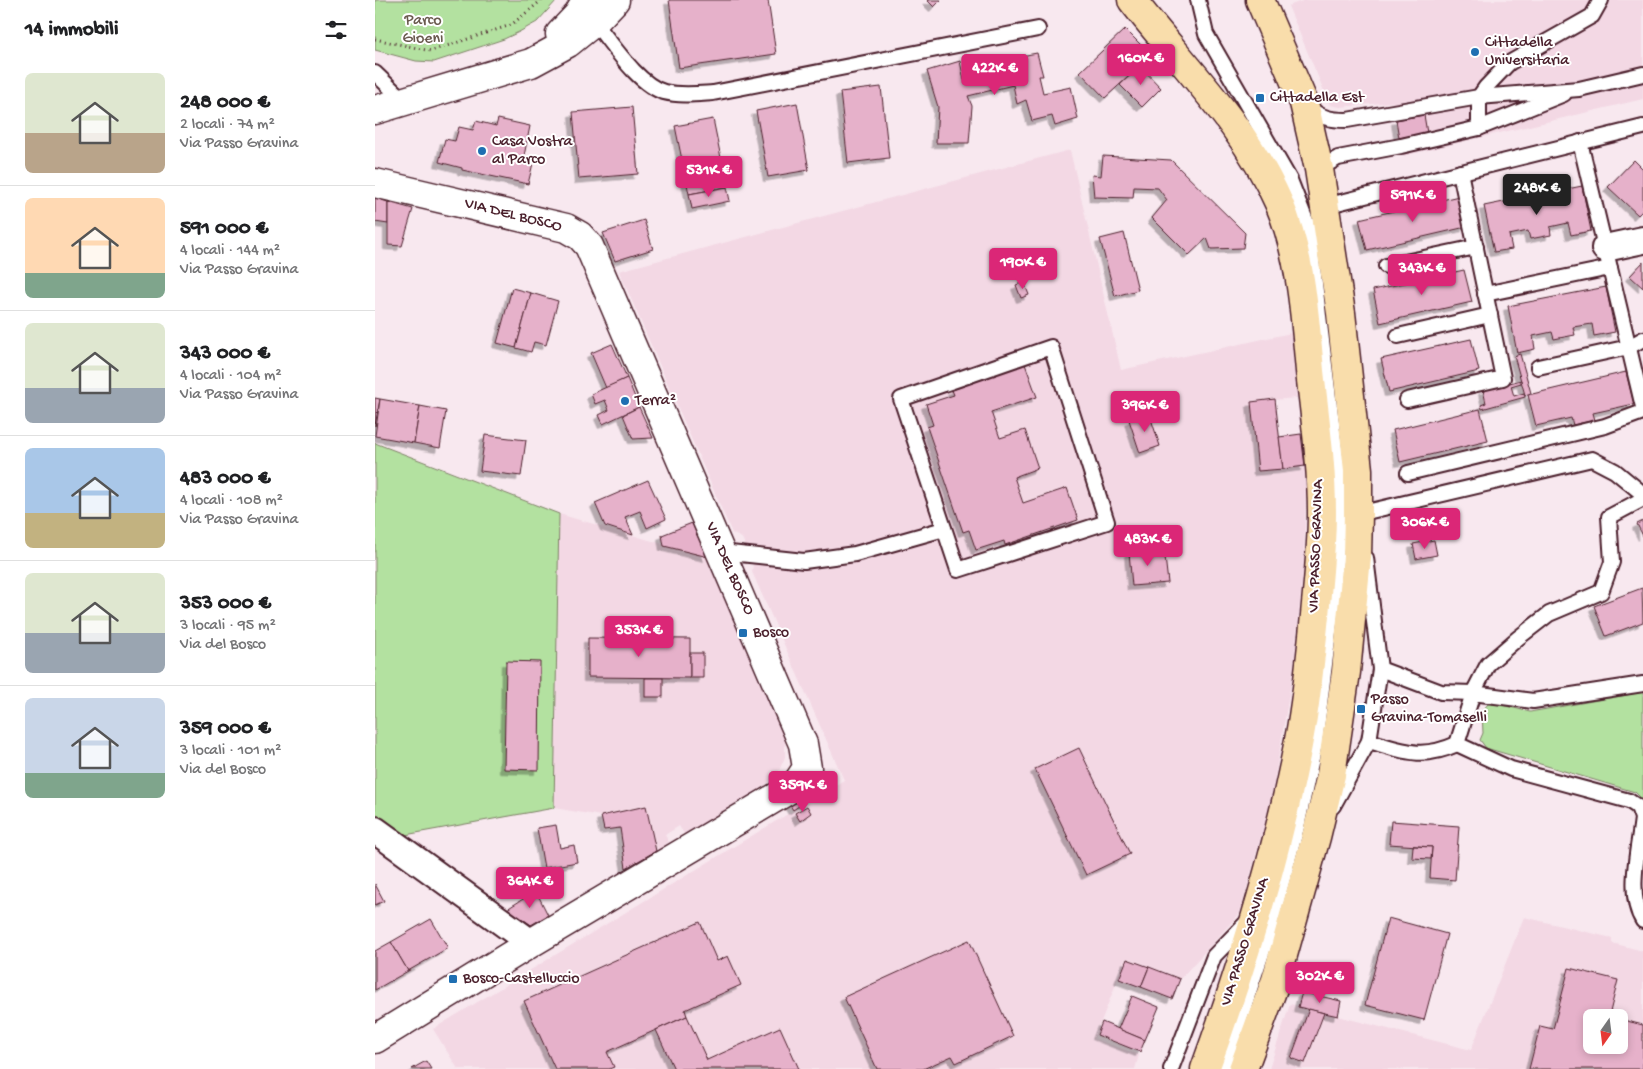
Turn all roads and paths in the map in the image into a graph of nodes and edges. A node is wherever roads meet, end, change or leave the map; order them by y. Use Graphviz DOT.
graph roads {
  1 [pos="542,0"];
  2 [pos="615,0"];
  3 [pos="1132,0"];
  4 [pos="1198,0"];
  5 [pos="1260,0"];
  6 [pos="1601,0"];
  7 [pos="590,11"];
  8 [pos="1038,29"];
  9 [pos="375,39"];
  10 [pos="375,73"];
  11 [pos="1643,74"];
  12 [pos="1579,89"];
  13 [pos="1479,97"];
  14 [pos="403,100"];
  15 [pos="1304,103"];
  16 [pos="375,110"];
  17 [pos="1643,127"];
  18 [pos="1479,128"];
  19 [pos="1580,142"];
  20 [pos="1319,169"];
  21 [pos="1461,172"];
  22 [pos="375,183"];
  23 [pos="1325,206"];
  24 [pos="1643,240"];
  25 [pos="1476,247"];
  26 [pos="1607,258"];
  27 [pos="1386,266"];
  28 [pos="1485,294"];
  29 [pos="1490,315"];
  30 [pos="1398,336"];
  31 [pos="1643,339"];
  32 [pos="1629,347"];
  33 [pos="1538,367"];
  34 [pos="1407,400"];
  35 [pos="1643,407"];
  36 [pos="1643,412"];
  37 [pos="1408,473"];
  38 [pos="1643,494"];
  39 [pos="1643,499"];
  40 [pos="1359,514"];
  41 [pos="944,529"];
  42 [pos="721,552"];
  43 [pos="1380,669"];
  44 [pos="1643,684"];
  45 [pos="1473,693"];
  46 [pos="1369,741"];
  47 [pos="1457,744"];
  48 [pos="375,830"];
  49 [pos="1316,837"];
  50 [pos="1257,912"];
  51 [pos="1643,921"];
  52 [pos="531,943"];
  53 [pos="375,1040"];
  54 [pos="1171,1069"];
  55 [pos="1205,1069"];
  56 [pos="1223,1069"];
  57 [pos="1243,1069"];
  1 -- 9 [label="path"];
  2 -- 7 [label="main road"];
  3 -- 50 [label="main road, VIA PASSO GRAVINA"];
  4 -- 56 [label="lane"];
  5 -- 15 [label="main road"];
  6 -- 13 [label="lane"];
  7 -- 8 [label="lane"];
  7 -- 14 [label="main road"];
  10 -- 14 [label="lane"];
  11 -- 12 [label="lane"];
  12 -- 13 [label="lane"];
  12 -- 18 [label="lane"];
  13 -- 15 [label="lane"];
  13 -- 18 [label="lane"];
  14 -- 16 [label="main road"];
  15 -- 20 [label="main road"];
  17 -- 19 [label="lane"];
  18 -- 20 [label="lane"];
  19 -- 21 [label="lane"];
  19 -- 26 [label="lane"];
  20 -- 23 [label="main road"];
  21 -- 23 [label="lane"];
  21 -- 25 [label="lane"];
  22 -- 42 [label="main road, VIA DEL BOSCO"];
  23 -- 40 [label="main road"];
  24 -- 26 [label="street"];
  25 -- 27 [label="lane"];
  25 -- 28 [label="lane"];
  26 -- 28 [label="lane"];
  26 -- 32 [label="lane"];
  28 -- 29 [label="lane"];
  29 -- 30 [label="lane"];
  29 -- 34 [label="lane"];
  31 -- 32 [label="lane"];
  32 -- 33 [label="lane"];
  32 -- 35 [label="lane"];
  36 -- 37 [label="lane"];
  38 -- 40 [label="lane"];
  39 -- 45 [label="lane"];
  40 -- 43 [label="lane"];
  40 -- 49 [label="main road"];
  41 -- 41 [label="lane"];
  41 -- 42 [label="lane"];
  42 -- 52 [label="main road, VIA DEL BOSCO"];
  43 -- 45 [label="lane"];
  43 -- 46 [label="lane"];
  44 -- 45 [label="lane"];
  45 -- 47 [label="lane"];
  46 -- 47 [label="lane"];
  46 -- 49 [label="lane"];
  47 -- 51 [label="lane"];
  48 -- 52 [label="street"];
  49 -- 57 [label="main road"];
  50 -- 54 [label="lane"];
  50 -- 55 [label="main road, VIA PASSO GRAVINA"];
  52 -- 53 [label="main road, VIA DEL BOSCO"];
}
